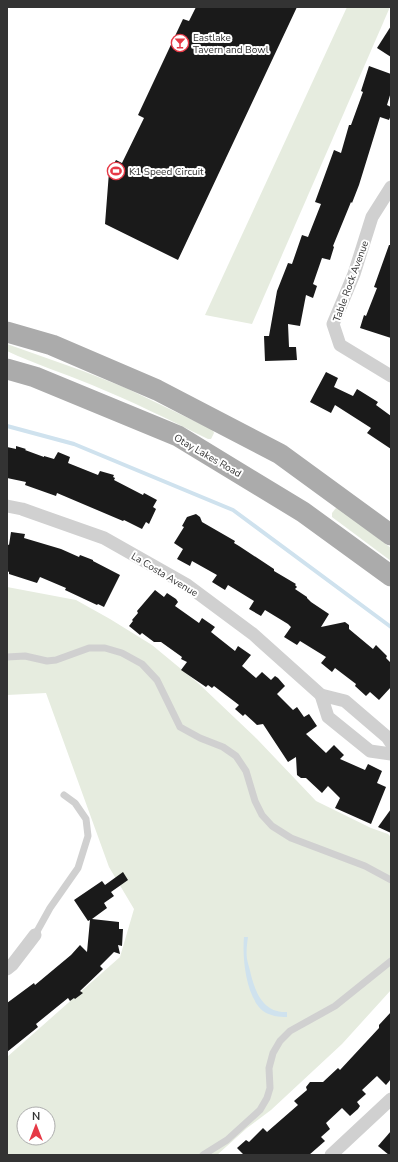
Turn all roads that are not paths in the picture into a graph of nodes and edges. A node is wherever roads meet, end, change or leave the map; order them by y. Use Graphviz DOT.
graph roads {
  1 [pos="391,187"];
  2 [pos="7,332"];
  3 [pos="7,369"];
  4 [pos="391,376"];
  5 [pos="7,506"];
  6 [pos="391,535"];
  7 [pos="391,576"];
  8 [pos="7,657"];
  9 [pos="321,695"];
  10 [pos="391,743"];
  11 [pos="391,754"];
  12 [pos="64,795"];
  13 [pos="391,880"];
  14 [pos="35,935"];
  15 [pos="391,961"];
  16 [pos="7,969"];
  17 [pos="391,1100"];
  18 [pos="202,1155"];
  19 [pos="331,1155"];
  1 -- 4 [label="street, Table Rock Avenue"];
  2 -- 6 [label="main road"];
  3 -- 7 [label="main road, Otay Lakes Road"];
  5 -- 9 [label="street, La Costa Avenue"];
  8 -- 13 [label="lane"];
  9 -- 10 [label="street, La Costa Avenue"];
  9 -- 11 [label="street"];
  12 -- 14 [label="lane"];
  14 -- 16 [label="street"];
  15 -- 18 [label="lane"];
  17 -- 19 [label="street"];
}
